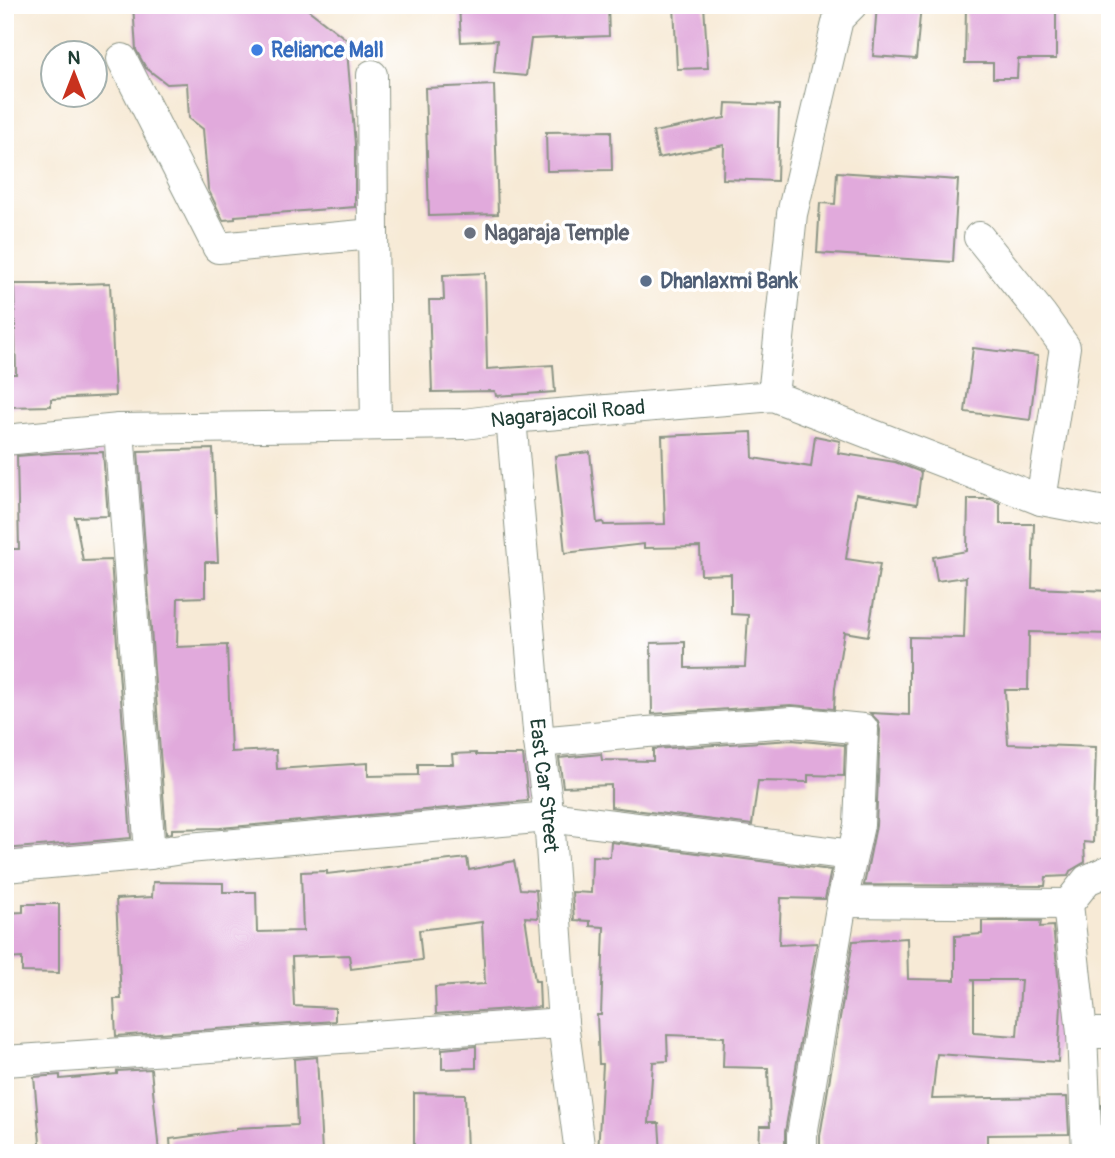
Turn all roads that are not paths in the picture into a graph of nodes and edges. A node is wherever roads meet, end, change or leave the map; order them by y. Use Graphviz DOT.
graph roads {
  1 [pos="852,5"];
  2 [pos="122,59"];
  3 [pos="372,75"];
  4 [pos="373,234"];
  5 [pos="979,237"];
  6 [pos="773,396"];
  7 [pos="510,418"];
  8 [pos="376,425"];
  9 [pos="119,429"];
  10 [pos="5,439"];
  11 [pos="1041,500"];
  12 [pos="1110,513"];
  13 [pos="539,742"];
  14 [pos="548,817"];
  15 [pos="150,854"];
  16 [pos="852,855"];
  17 [pos="5,867"];
  18 [pos="1110,870"];
  19 [pos="842,902"];
  20 [pos="1068,904"];
  21 [pos="563,1023"];
  22 [pos="1096,1033"];
  23 [pos="5,1061"];
  24 [pos="580,1153"];
  25 [pos="802,1153"];
  26 [pos="1087,1153"];
  1 -- 6 [label="street"];
  2 -- 4 [label="street"];
  3 -- 4 [label="street"];
  4 -- 8 [label="street"];
  5 -- 11 [label="street"];
  6 -- 7 [label="street, Nagarajacoil Road"];
  6 -- 11 [label="street, Nagarajacoil Road"];
  7 -- 8 [label="street, Nagarajacoil Road"];
  7 -- 13 [label="street, East Car Street"];
  8 -- 9 [label="street, Nagarajacoil Road"];
  9 -- 10 [label="street, Nagarajacoil Road"];
  9 -- 15 [label="street"];
  11 -- 12 [label="street, Nagarajacoil Road"];
  13 -- 14 [label="street, East Car Street"];
  13 -- 16 [label="street"];
  14 -- 15 [label="street"];
  14 -- 16 [label="street"];
  14 -- 21 [label="street, East Car Street"];
  15 -- 17 [label="street"];
  16 -- 19 [label="street"];
  18 -- 20 [label="street"];
  19 -- 20 [label="street"];
  19 -- 25 [label="street"];
  20 -- 22 [label="street"];
  21 -- 23 [label="street"];
  21 -- 24 [label="street, East Car Street"];
  22 -- 26 [label="street"];
}
